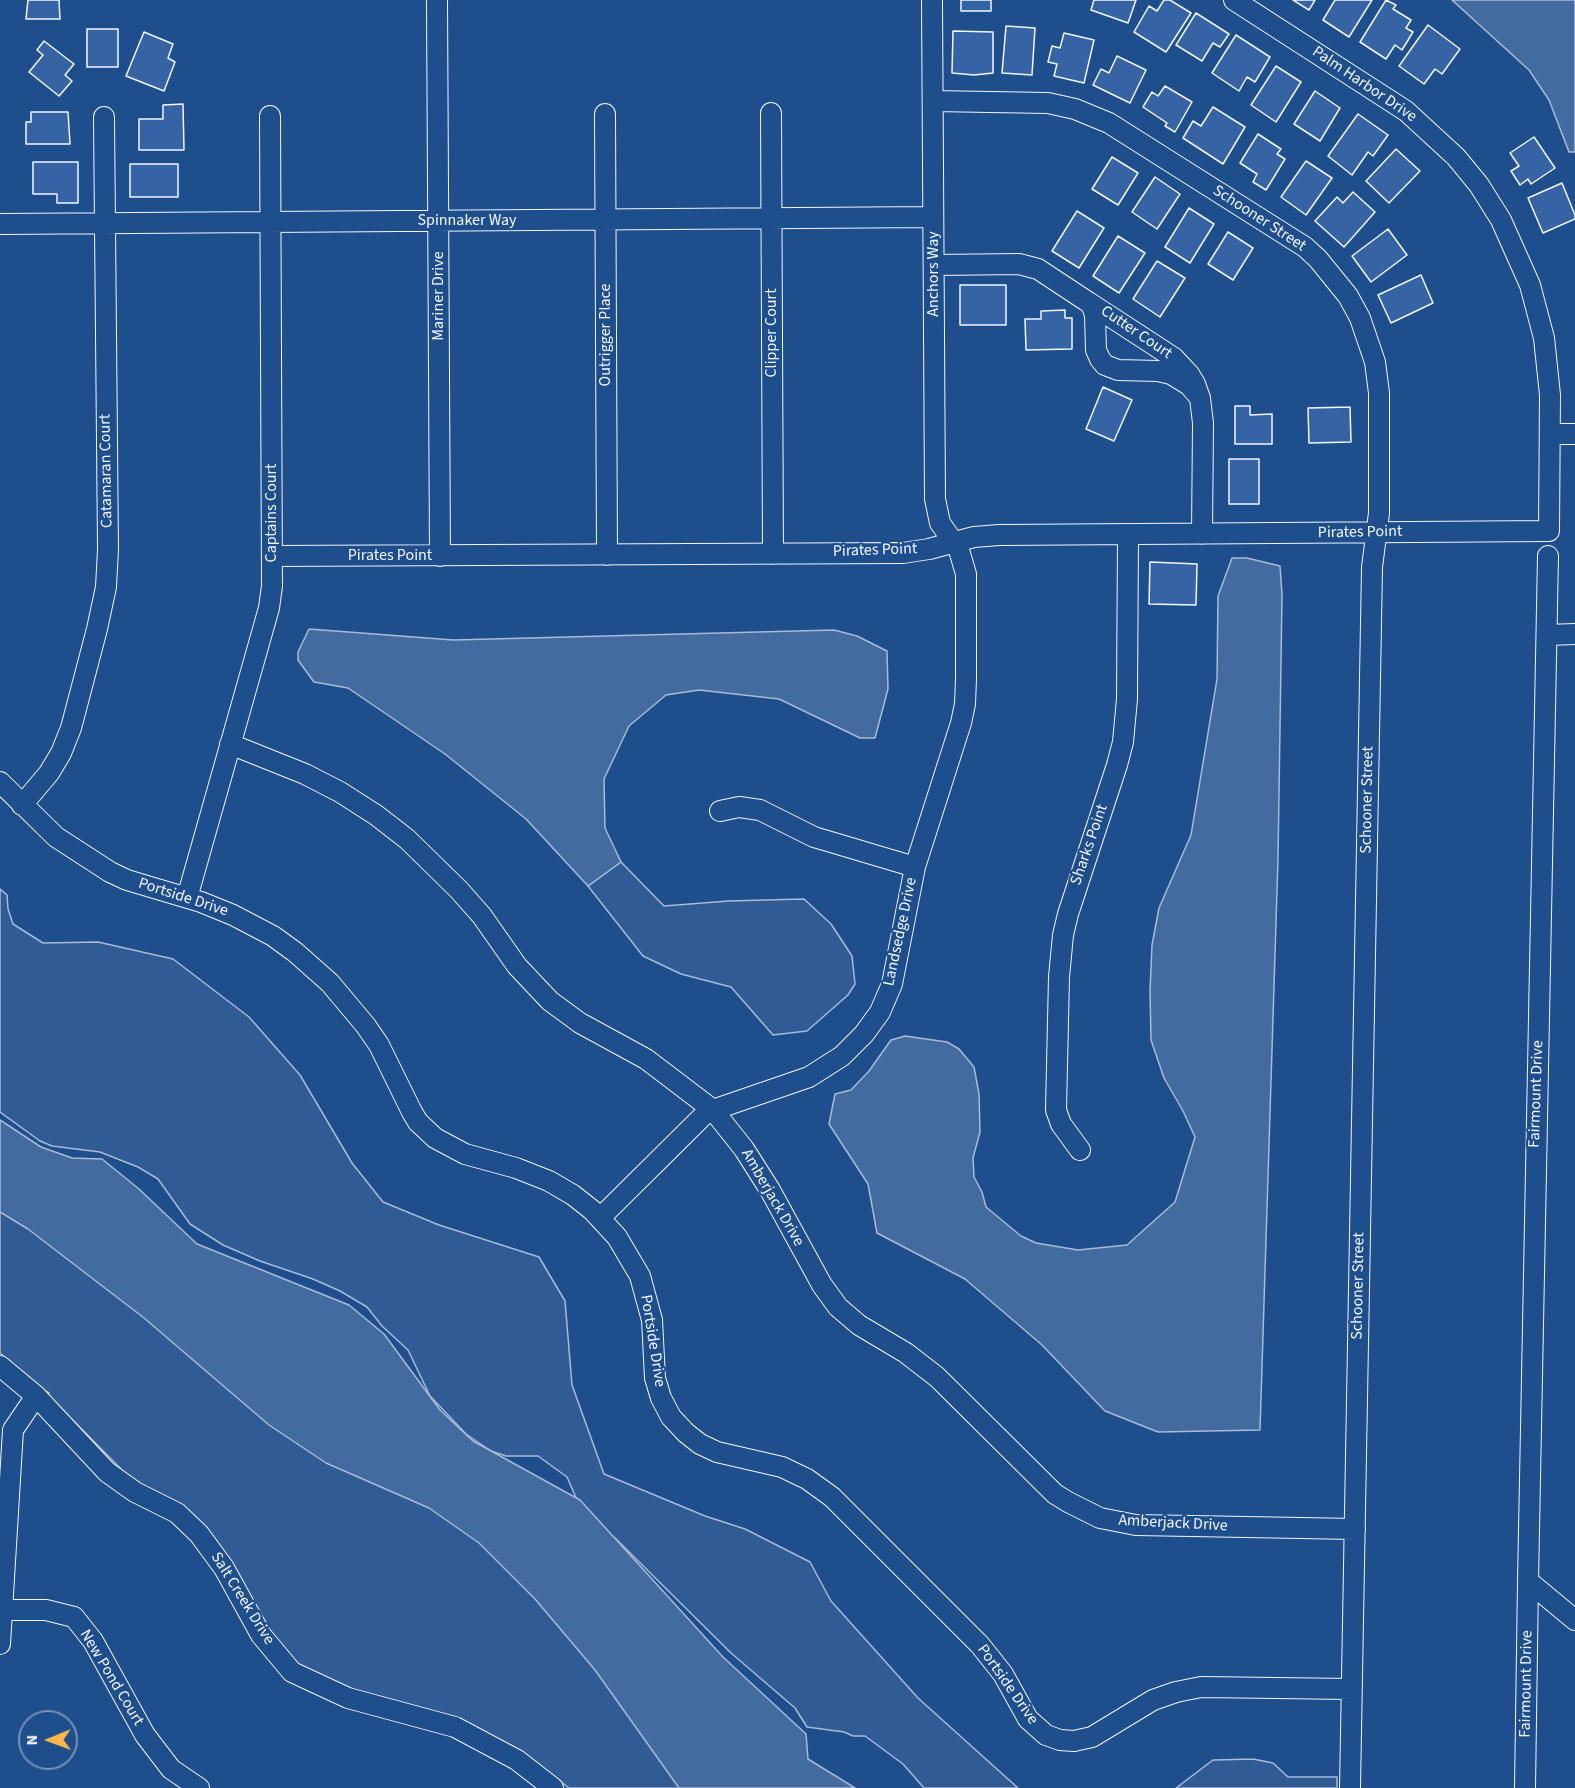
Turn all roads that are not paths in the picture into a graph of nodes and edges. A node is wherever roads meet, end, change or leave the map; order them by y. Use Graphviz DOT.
graph roads {
  1 [pos="437,0"];
  2 [pos="932,0"];
  3 [pos="1234,0"];
  4 [pos="933,101"];
  5 [pos="771,112"];
  6 [pos="605,114"];
  7 [pos="270,116"];
  8 [pos="104,117"];
  9 [pos="933,217"];
  10 [pos="772,219"];
  11 [pos="605,220"];
  12 [pos="438,221"];
  13 [pos="271,222"];
  14 [pos="0,224"];
  15 [pos="104,224"];
  16 [pos="934,265"];
  17 [pos="1088,302"];
  18 [pos="1200,398"];
  19 [pos="1550,434"];
  20 [pos="1575,434"];
  21 [pos="1549,531"];
  22 [pos="1377,533"];
  23 [pos="1128,534"];
  24 [pos="1202,534"];
  25 [pos="954,542"];
  26 [pos="773,554"];
  27 [pos="607,555"];
  28 [pos="272,556"];
  29 [pos="440,556"];
  30 [pos="1548,556"];
  31 [pos="1575,634"];
  32 [pos="1547,635"];
  33 [pos="230,744"];
  34 [pos="0,782"];
  35 [pos="22,805"];
  36 [pos="720,811"];
  37 [pos="915,867"];
  38 [pos="187,898"];
  39 [pos="713,1110"];
  40 [pos="1080,1150"];
  41 [pos="600,1218"];
  42 [pos="0,1366"];
  43 [pos="36,1396"];
  44 [pos="1355,1529"];
  45 [pos="1528,1581"];
  46 [pos="3,1610"];
  47 [pos="1575,1620"];
  48 [pos="0,1644"];
  49 [pos="1351,1689"];
  50 [pos="199,1788"];
  51 [pos="553,1788"];
  52 [pos="1350,1788"];
  53 [pos="1525,1788"];
  1 -- 12 [label="street, Mariner Drive"];
  2 -- 4 [label="street, Anchors Way"];
  3 -- 19 [label="street, Palm Harbor Drive"];
  4 -- 9 [label="street, Anchors Way"];
  4 -- 22 [label="street, Schooner Street"];
  5 -- 10 [label="street, Clipper Court"];
  6 -- 11 [label="street, Outrigger Place"];
  7 -- 13 [label="street, Captains Court"];
  8 -- 15 [label="street, Catamaran Court"];
  9 -- 10 [label="street, Spinnaker Way"];
  9 -- 16 [label="street, Anchors Way"];
  10 -- 11 [label="street, Spinnaker Way"];
  10 -- 26 [label="street, Clipper Court"];
  11 -- 12 [label="street, Spinnaker Way"];
  11 -- 27 [label="street, Outrigger Place"];
  12 -- 13 [label="street, Spinnaker Way"];
  12 -- 29 [label="street, Mariner Drive"];
  13 -- 15 [label="street, Spinnaker Way"];
  13 -- 28 [label="street, Captains Court"];
  14 -- 15 [label="street, Spinnaker Way"];
  15 -- 35 [label="street, Catamaran Court"];
  16 -- 17 [label="street, Cutter Court"];
  16 -- 25 [label="street, Anchors Way"];
  17 -- 18 [label="street, Cutter Court"];
  17 -- 18 [label="street, Cutter Court"];
  18 -- 24 [label="street, Cutter Court"];
  19 -- 20 [label="street"];
  19 -- 21 [label="street, Palm Harbor Drive"];
  21 -- 22 [label="street, Pirates Point"];
  22 -- 24 [label="street, Pirates Point"];
  22 -- 44 [label="street, Schooner Street"];
  23 -- 24 [label="street, Pirates Point"];
  23 -- 25 [label="street, Pirates Point"];
  23 -- 40 [label="street, Sharks Point"];
  25 -- 26 [label="street, Pirates Point"];
  25 -- 37 [label="street, Landsedge Drive"];
  26 -- 27 [label="street, Pirates Point"];
  27 -- 29 [label="street, Pirates Point"];
  28 -- 29 [label="street, Pirates Point"];
  28 -- 33 [label="street, Captains Court"];
  30 -- 32 [label="street"];
  31 -- 32 [label="street"];
  32 -- 45 [label="street, Fairmount Drive"];
  33 -- 38 [label="street, Captains Court"];
  33 -- 39 [label="street, Amberjack Drive"];
  34 -- 35 [label="street, Portside Drive"];
  35 -- 38 [label="street, Portside Drive"];
  36 -- 37 [label="street"];
  37 -- 39 [label="street, Landsedge Drive"];
  38 -- 41 [label="street, Portside Drive"];
  39 -- 41 [label="street, Landsedge Drive"];
  39 -- 44 [label="street, Amberjack Drive"];
  41 -- 49 [label="street, Portside Drive"];
  42 -- 43 [label="street, Salt Creek Drive"];
  43 -- 46 [label="street"];
  43 -- 51 [label="street, Salt Creek Drive"];
  44 -- 49 [label="street, Schooner Street"];
  45 -- 47 [label="street"];
  45 -- 53 [label="street, Fairmount Drive"];
  46 -- 48 [label="street"];
  46 -- 50 [label="street, New Pond Court"];
  49 -- 52 [label="street, Schooner Street"];
}
